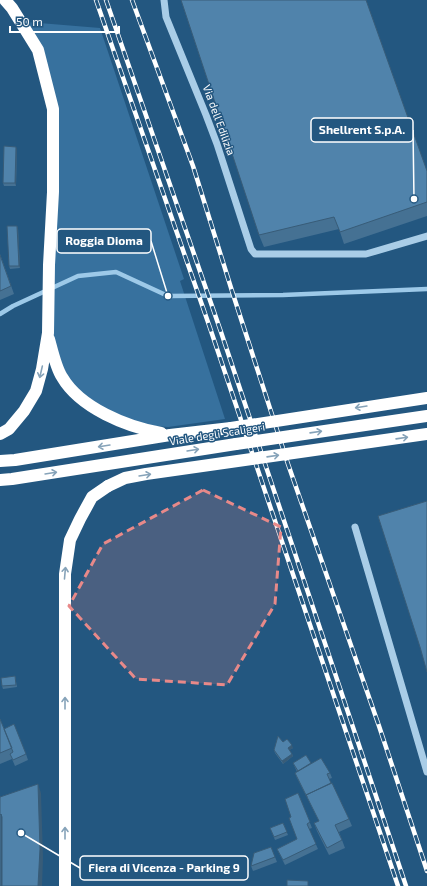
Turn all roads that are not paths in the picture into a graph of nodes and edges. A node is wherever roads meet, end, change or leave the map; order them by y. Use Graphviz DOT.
graph roads {
  1 [pos="5,0"];
  2 [pos="164,0"];
  3 [pos="427,236"];
  4 [pos="48,333"];
  5 [pos="427,398"];
  6 [pos="427,416"];
  7 [pos="4,432"];
  8 [pos="427,434"];
  9 [pos="170,435"];
  10 [pos="0,461"];
  11 [pos="6,480"];
  12 [pos="355,527"];
  13 [pos="427,771"];
  14 [pos="65,886"];
  1 -- 4 [label="highway"];
  2 -- 3 [label="street, Via dell'Edilizia"];
  4 -- 7 [label="highway, one-way"];
  4 -- 9 [label="highway"];
  5 -- 9 [label="highway, Viale degli Scaligeri, one-way, bridge"];
  11 -- 6 [label="highway, Viale degli Scaligeri, one-way, bridge"];
  14 -- 8 [label="highway, one-way, bridge"];
  9 -- 10 [label="highway, Viale degli Scaligeri, one-way"];
  12 -- 13 [label="street"];
}
